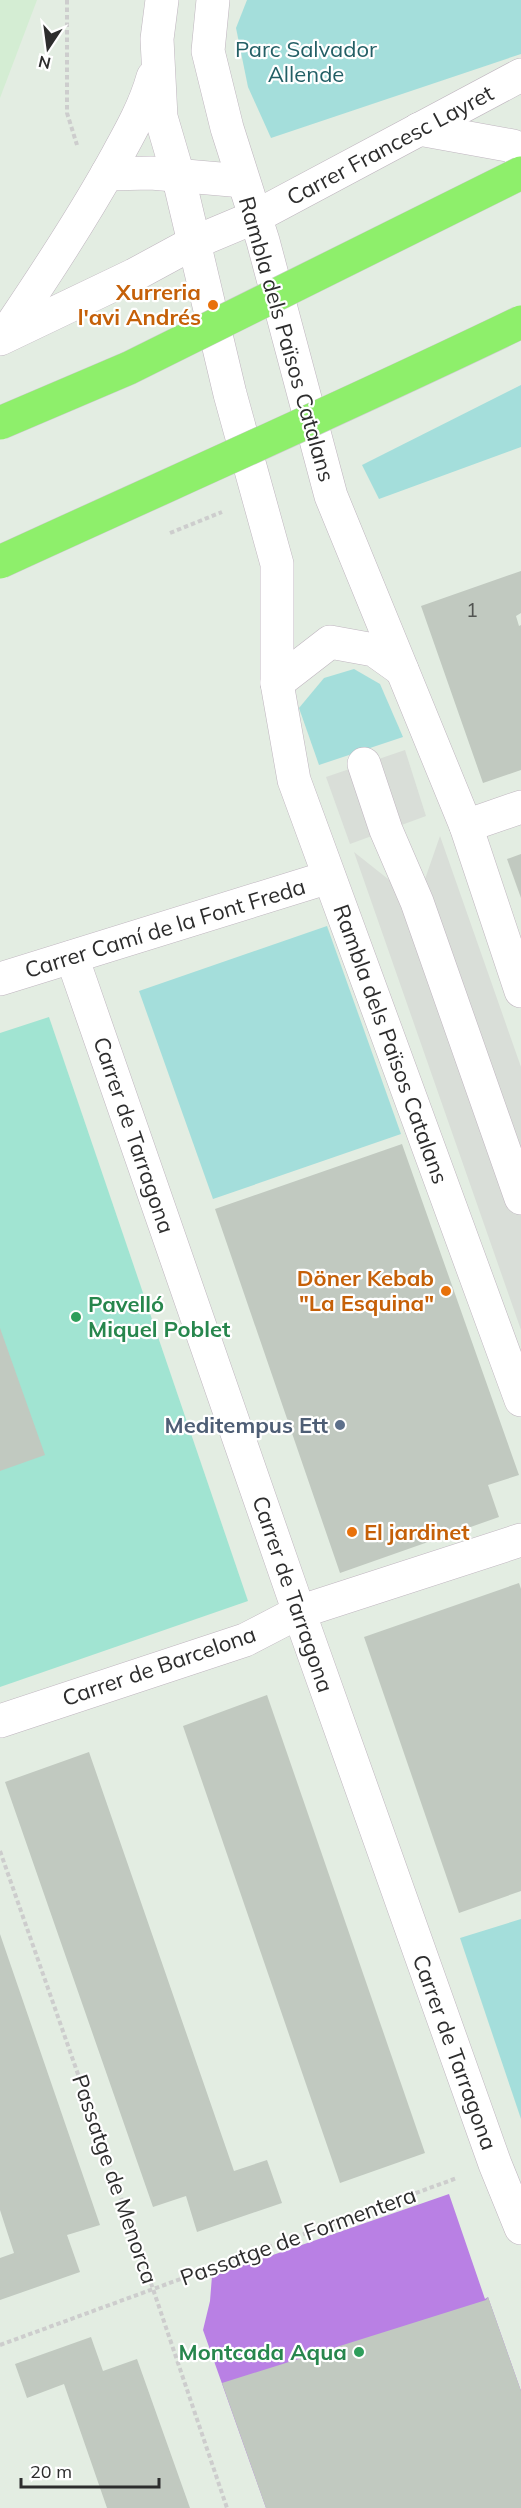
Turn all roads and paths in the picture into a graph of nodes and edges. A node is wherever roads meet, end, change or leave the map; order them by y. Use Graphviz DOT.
graph roads {
  1 [pos="162,0"];
  2 [pos="213,0"];
  3 [pos="158,55"];
  4 [pos="521,75"];
  5 [pos="419,129"];
  6 [pos="521,155"];
  7 [pos="521,172"];
  8 [pos="107,174"];
  9 [pos="178,175"];
  10 [pos="243,181"];
  11 [pos="255,217"];
  12 [pos="193,243"];
  13 [pos="521,322"];
  14 [pos="2,338"];
  15 [pos="0,423"];
  16 [pos="0,562"];
  17 [pos="402,669"];
  18 [pos="277,683"];
  19 [pos="364,764"];
  20 [pos="521,807"];
  21 [pos="466,826"];
  22 [pos="329,877"];
  23 [pos="72,957"];
  24 [pos="0,979"];
  25 [pos="521,991"];
  26 [pos="521,1198"];
  27 [pos="521,1400"];
  28 [pos="521,1540"];
  29 [pos="299,1612"];
  30 [pos="0,1721"];
  31 [pos="0,1851"];
  32 [pos="495,2164"];
  33 [pos="521,2228"];
  34 [pos="153,2289"];
  35 [pos="0,2345"];
  36 [pos="227,2508"];
  1 -- 3 [label="street, Rambla dels Països Catalans"];
  2 -- 10 [label="street, Rambla dels Països Catalans"];
  3 -- 8 [label="street"];
  3 -- 9 [label="street, Rambla dels Països Catalans"];
  4 -- 5 [label="street, Carrer Francesc Layret"];
  5 -- 6 [label="street"];
  5 -- 11 [label="street, Carrer Francesc Layret"];
  7 -- 15 [label="highway, bridge"];
  8 -- 9 [label="street"];
  8 -- 14 [label="street"];
  9 -- 10 [label="street"];
  9 -- 12 [label="street, Rambla dels Països Catalans"];
  10 -- 11 [label="street, Rambla dels Països Catalans"];
  11 -- 12 [label="street, Carrer Francesc Layret"];
  11 -- 17 [label="street, Rambla dels Països Catalans"];
  12 -- 14 [label="street"];
  12 -- 18 [label="street, Rambla dels Països Catalans"];
  13 -- 16 [label="highway, bridge"];
  17 -- 18 [label="street"];
  17 -- 21 [label="street, Rambla dels Països Catalans"];
  18 -- 22 [label="street, Rambla dels Països Catalans"];
  19 -- 26 [label="street"];
  20 -- 21 [label="street"];
  21 -- 25 [label="street, Rambla dels Països Catalans"];
  22 -- 23 [label="street, Carrer Camí de la Font Freda"];
  22 -- 27 [label="street, Rambla dels Països Catalans"];
  23 -- 24 [label="street, Carrer Camí de la Font Freda"];
  23 -- 29 [label="street, Carrer de Tarragona"];
  28 -- 29 [label="street, Carrer de Barcelona"];
  29 -- 30 [label="street, Carrer de Barcelona"];
  29 -- 32 [label="street, Carrer de Tarragona"];
  31 -- 34 [label="path, Passatge de Menorca"];
  32 -- 33 [label="street, Carrer de Tarragona"];
  32 -- 34 [label="path, Passatge de Formentera"];
  34 -- 35 [label="path, Passatge de Formentera"];
  34 -- 36 [label="path, Passatge de Menorca"];
}
